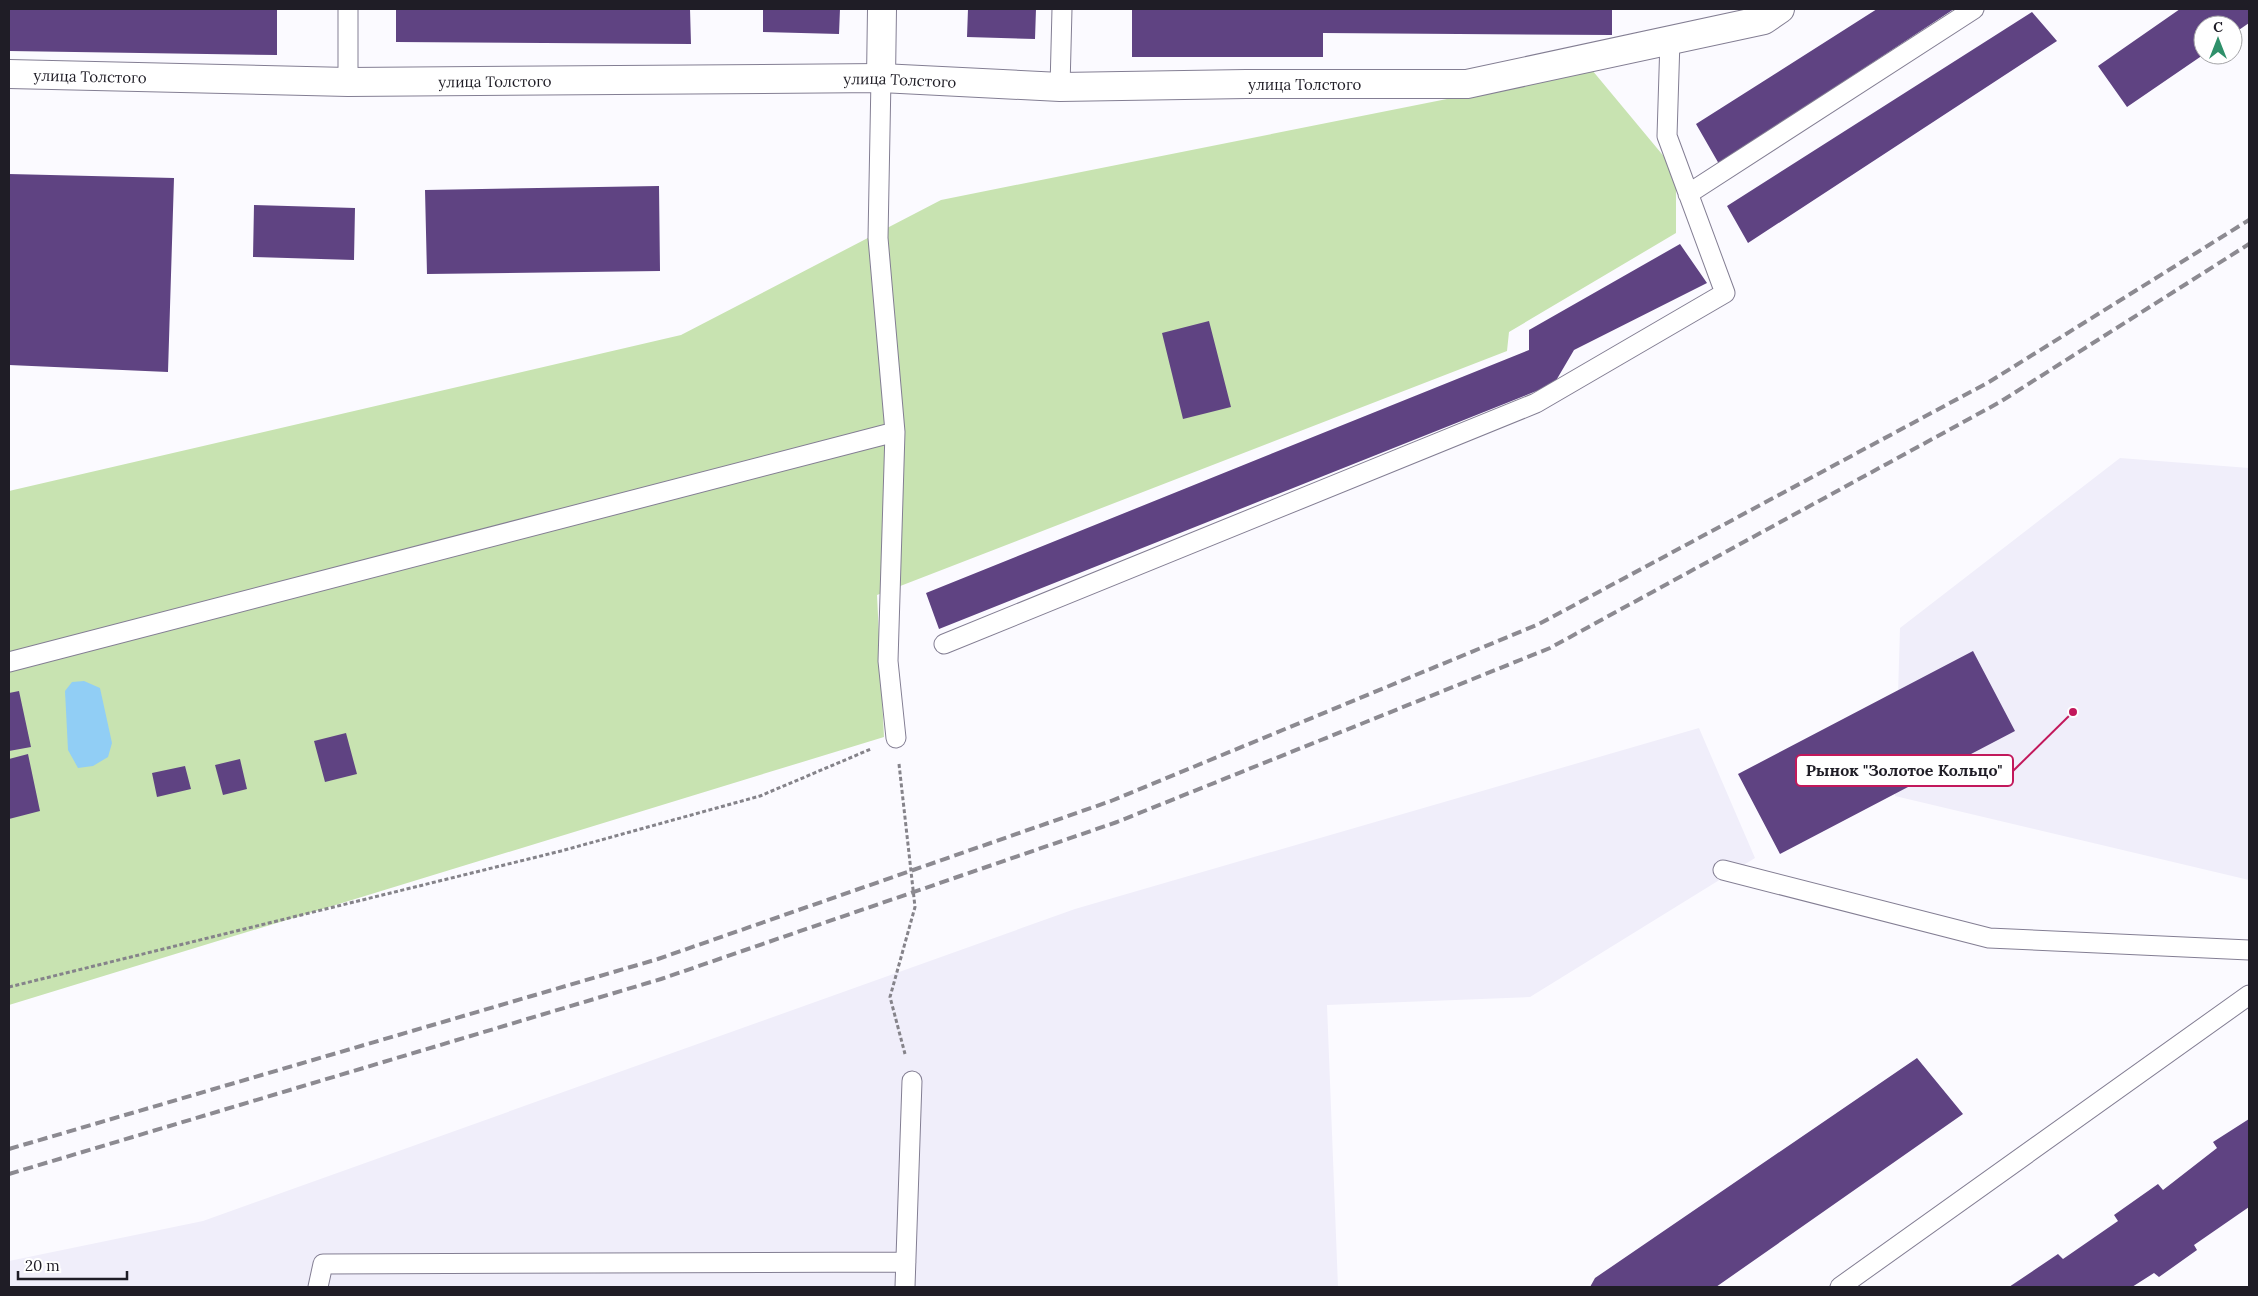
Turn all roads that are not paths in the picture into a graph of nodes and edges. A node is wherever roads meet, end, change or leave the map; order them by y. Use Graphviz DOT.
graph roads {
  1 [pos="348,9"];
  2 [pos="882,9"];
  3 [pos="1062,9"];
  4 [pos="1780,9"];
  5 [pos="1974,9"];
  6 [pos="1670,40"];
  7 [pos="9,74"];
  8 [pos="881,78"];
  9 [pos="348,82"];
  10 [pos="1060,87"];
  11 [pos="1688,194"];
  12 [pos="895,432"];
  13 [pos="944,644"];
  14 [pos="9,662"];
  15 [pos="896,738"];
  16 [pos="1722,870"];
  17 [pos="2249,950"];
  18 [pos="2249,995"];
  19 [pos="912,1081"];
  20 [pos="906,1262"];
  21 [pos="318,1287"];
  22 [pos="905,1287"];
  23 [pos="1840,1287"];
  1 -- 9 [label="lane"];
  2 -- 8 [label="street"];
  3 -- 10 [label="lane"];
  4 -- 6 [label="street, улица Толстого"];
  5 -- 11 [label="lane"];
  6 -- 10 [label="street, улица Толстого"];
  6 -- 11 [label="lane"];
  7 -- 9 [label="street, улица Толстого"];
  8 -- 9 [label="street, улица Толстого"];
  8 -- 10 [label="street, улица Толстого"];
  8 -- 12 [label="lane"];
  11 -- 13 [label="lane"];
  12 -- 14 [label="lane"];
  12 -- 15 [label="lane"];
  16 -- 17 [label="lane"];
  18 -- 23 [label="lane"];
  19 -- 20 [label="lane"];
  20 -- 21 [label="lane"];
  20 -- 22 [label="lane"];
}
